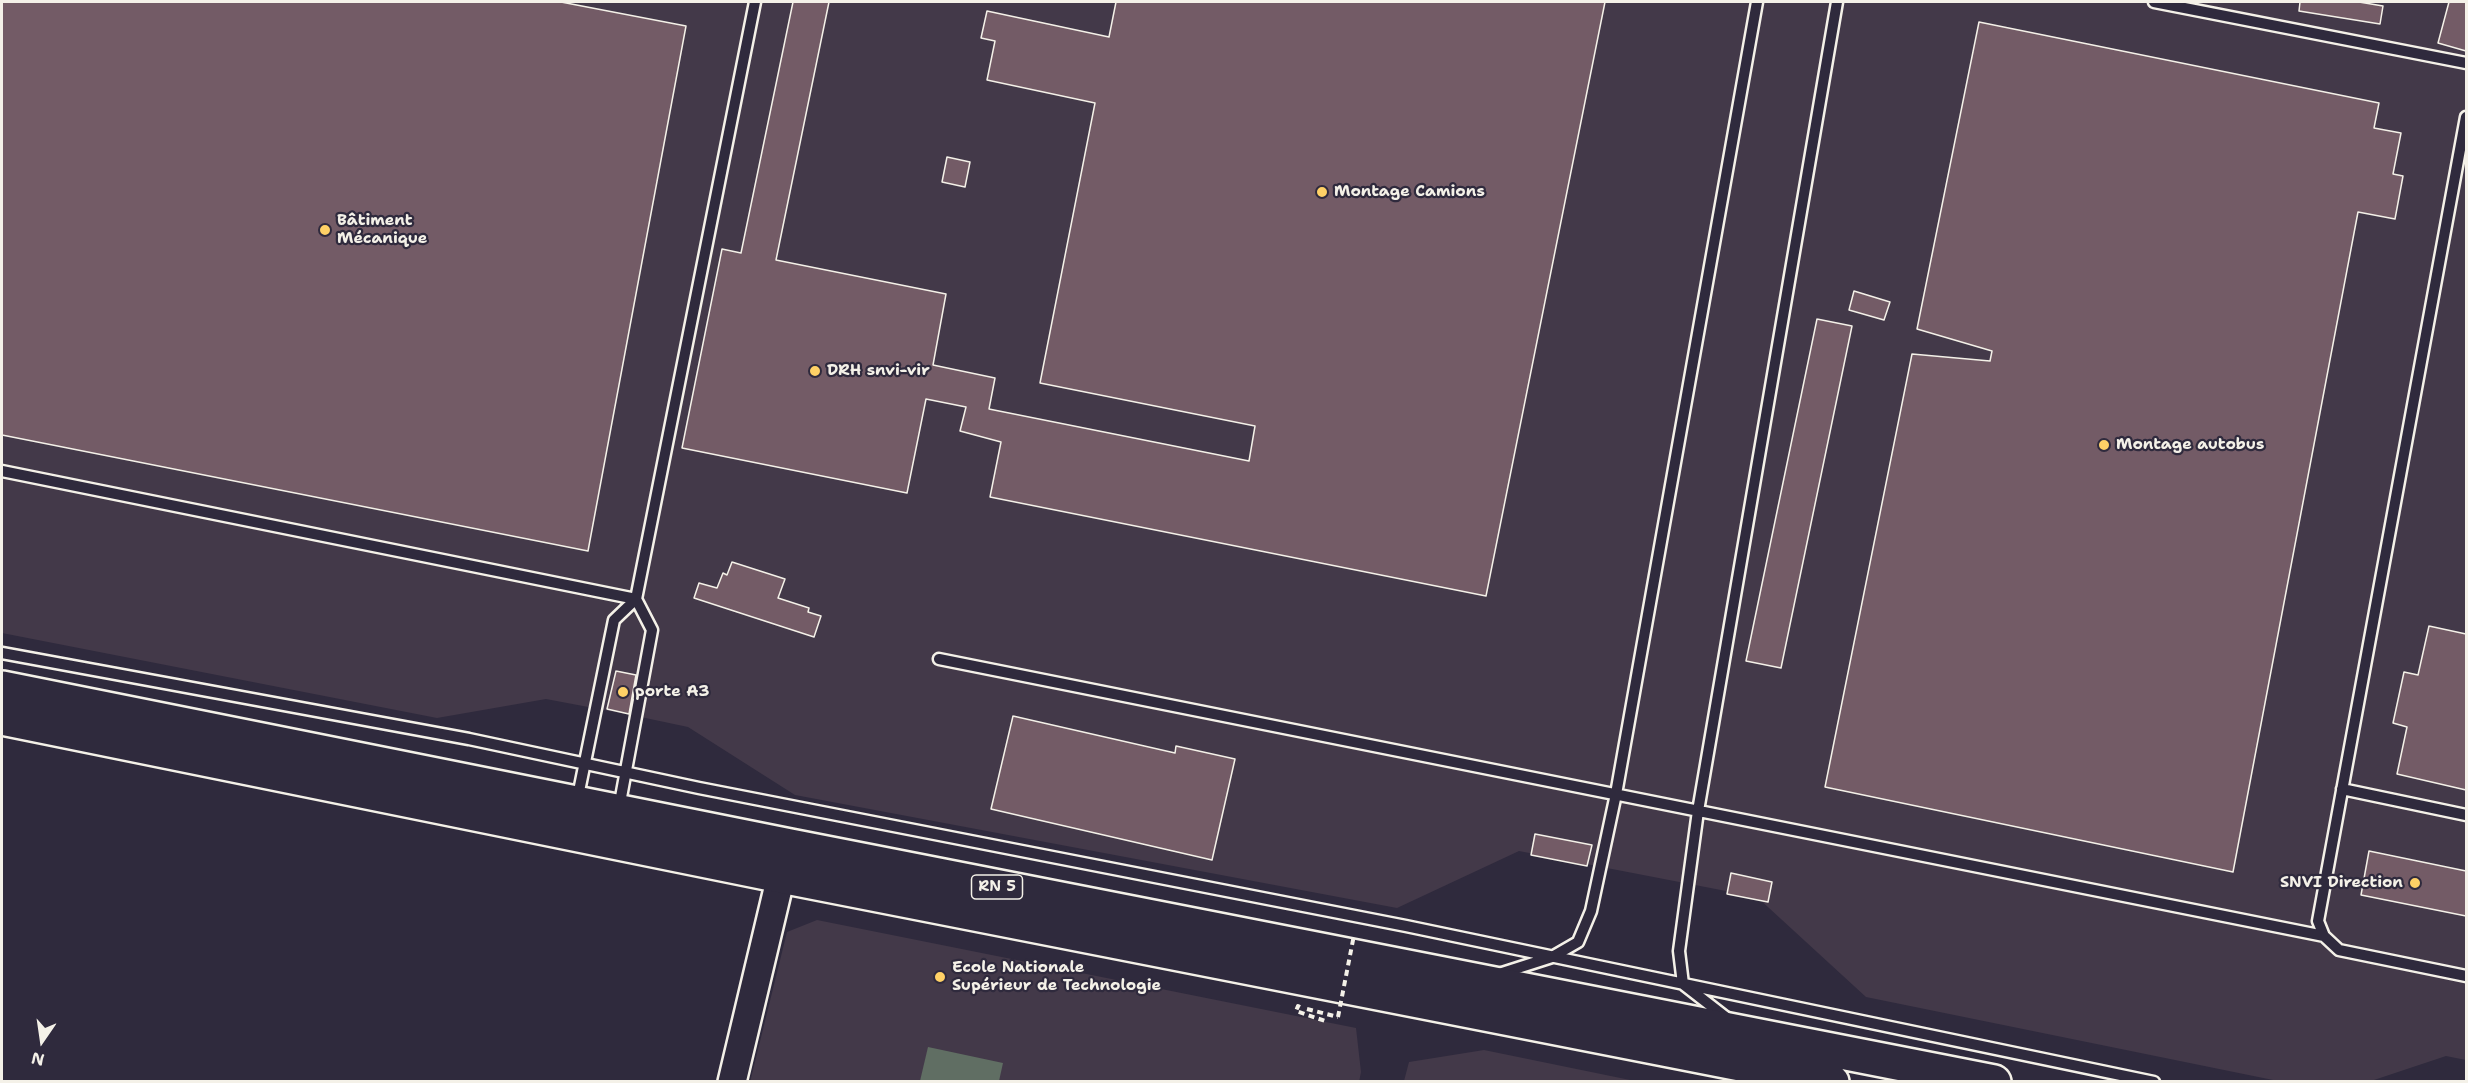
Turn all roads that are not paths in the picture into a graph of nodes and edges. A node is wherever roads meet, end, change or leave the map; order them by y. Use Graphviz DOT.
graph roads {
  1 [pos="755,2"];
  2 [pos="1757,2"];
  3 [pos="1837,2"];
  4 [pos="2154,2"];
  5 [pos="2466,63"];
  6 [pos="2466,117"];
  7 [pos="2,471"];
  8 [pos="636,599"];
  9 [pos="2,653"];
  10 [pos="939,659"];
  11 [pos="2,688"];
  12 [pos="2,718"];
  13 [pos="585,763"];
  14 [pos="626,772"];
  15 [pos="2342,789"];
  16 [pos="1616,794"];
  17 [pos="577,803"];
  18 [pos="1698,811"];
  19 [pos="618,812"];
  20 [pos="2466,815"];
  21 [pos="781,876"];
  22 [pos="2324,936"];
  23 [pos="1552,957"];
  24 [pos="2466,976"];
  25 [pos="1475,981"];
  26 [pos="1683,984"];
  27 [pos="1747,1034"];
  28 [pos="732,1082"];
  29 [pos="1832,1082"];
  30 [pos="1994,1082"];
  31 [pos="2154,1082"];
  1 -- 8 [label="lane"];
  2 -- 16 [label="lane"];
  3 -- 18 [label="lane"];
  4 -- 5 [label="lane"];
  6 -- 15 [label="lane"];
  7 -- 8 [label="lane"];
  8 -- 13 [label="lane"];
  8 -- 14 [label="lane"];
  9 -- 13 [label="lane"];
  10 -- 16 [label="lane"];
  11 -- 17 [label="highway, RN 5"];
  12 -- 21 [label="highway, RN 5"];
  13 -- 14 [label="lane"];
  13 -- 17 [label="lane"];
  14 -- 19 [label="lane"];
  14 -- 23 [label="lane"];
  15 -- 20 [label="lane"];
  15 -- 22 [label="lane"];
  16 -- 18 [label="lane"];
  16 -- 23 [label="lane"];
  17 -- 19 [label="highway, RN 5"];
  18 -- 22 [label="lane"];
  18 -- 26 [label="lane"];
  19 -- 25 [label="highway, RN 5"];
  21 -- 28 [label="street"];
  21 -- 29 [label="highway, RN 5"];
  22 -- 24 [label="lane"];
  23 -- 25 [label="lane"];
  23 -- 26 [label="lane"];
  25 -- 27 [label="highway, RN 5"];
  26 -- 27 [label="lane"];
  26 -- 31 [label="lane"];
  27 -- 30 [label="highway, RN 5"];
}
